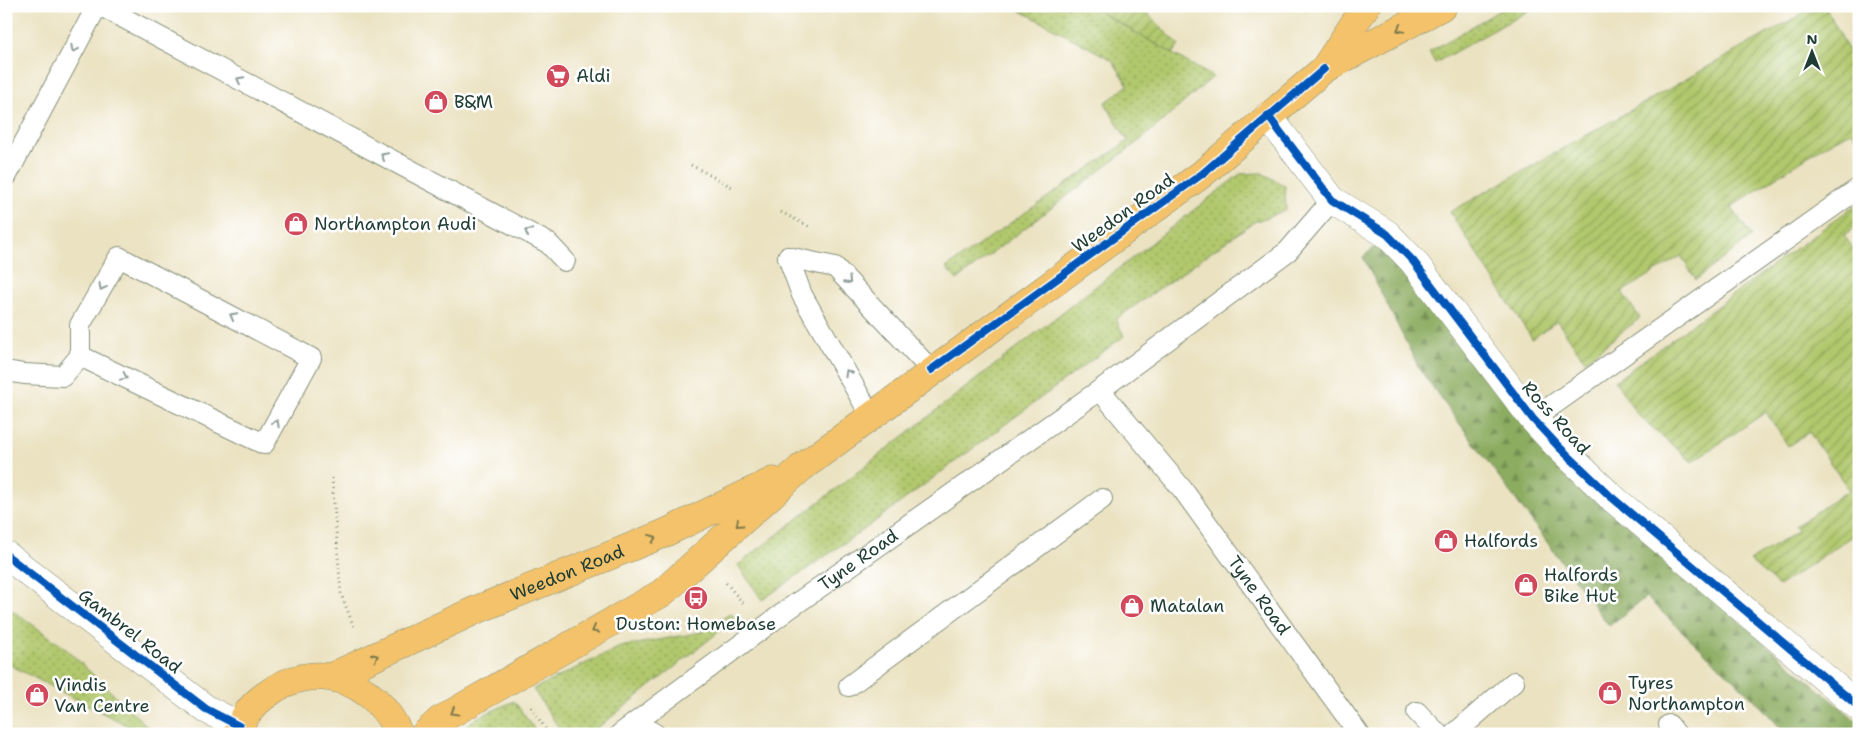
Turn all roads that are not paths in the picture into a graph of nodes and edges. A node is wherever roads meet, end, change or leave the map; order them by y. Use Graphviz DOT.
graph roads {
  1 [pos="97,6"];
  2 [pos="101,6"];
  3 [pos="1366,6"];
  4 [pos="1443,6"];
  5 [pos="131,14"];
  6 [pos="1324,69"];
  7 [pos="1268,116"];
  8 [pos="6,177"];
  9 [pos="1859,188"];
  10 [pos="1332,200"];
  11 [pos="566,262"];
  12 [pos="80,356"];
  13 [pos="931,370"];
  14 [pos="6,371"];
  15 [pos="1100,390"];
  16 [pos="871,416"];
  17 [pos="1534,419"];
  18 [pos="801,468"];
  19 [pos="1102,499"];
  20 [pos="6,555"];
  21 [pos="331,677"];
  22 [pos="1514,682"];
  23 [pos="849,686"];
  24 [pos="1859,707"];
  25 [pos="1417,712"];
  26 [pos="628,728"];
  27 [pos="238,730"];
  28 [pos="398,734"];
  29 [pos="425,734"];
  30 [pos="655,734"];
  31 [pos="1359,734"];
  32 [pos="1438,734"];
  33 [pos="1454,734"];
  1 -- 8 [label="lane, one-way"];
  2 -- 5 [label="lane"];
  3 -- 6 [label="main road, Weedon Road"];
  4 -- 6 [label="main road, Weedon Road, one-way"];
  11 -- 5 [label="lane, one-way"];
  6 -- 7 [label="main road, Weedon Road"];
  7 -- 10 [label="street, Ross Road"];
  7 -- 13 [label="main road, Weedon Road"];
  9 -- 17 [label="lane"];
  10 -- 15 [label="lane, Tyne Road"];
  10 -- 17 [label="street, Ross Road"];
  12 -- 12 [label="lane, one-way"];
  12 -- 14 [label="lane"];
  13 -- 16 [label="main road, Weedon Road"];
  16 -- 13 [label="lane, one-way"];
  15 -- 26 [label="lane, Tyne Road"];
  15 -- 31 [label="lane, Tyne Road"];
  16 -- 18 [label="main road, Weedon Road"];
  17 -- 24 [label="street, Ross Road"];
  21 -- 18 [label="main road, Weedon Road, one-way"];
  18 -- 29 [label="main road, Weedon Road, one-way"];
  19 -- 23 [label="lane"];
  20 -- 27 [label="street, Gambrel Road"];
  21 -- 27 [label="main road"];
  21 -- 28 [label="main road"];
  22 -- 33 [label="lane"];
  25 -- 32 [label="lane"];
  26 -- 30 [label="lane"];
}
